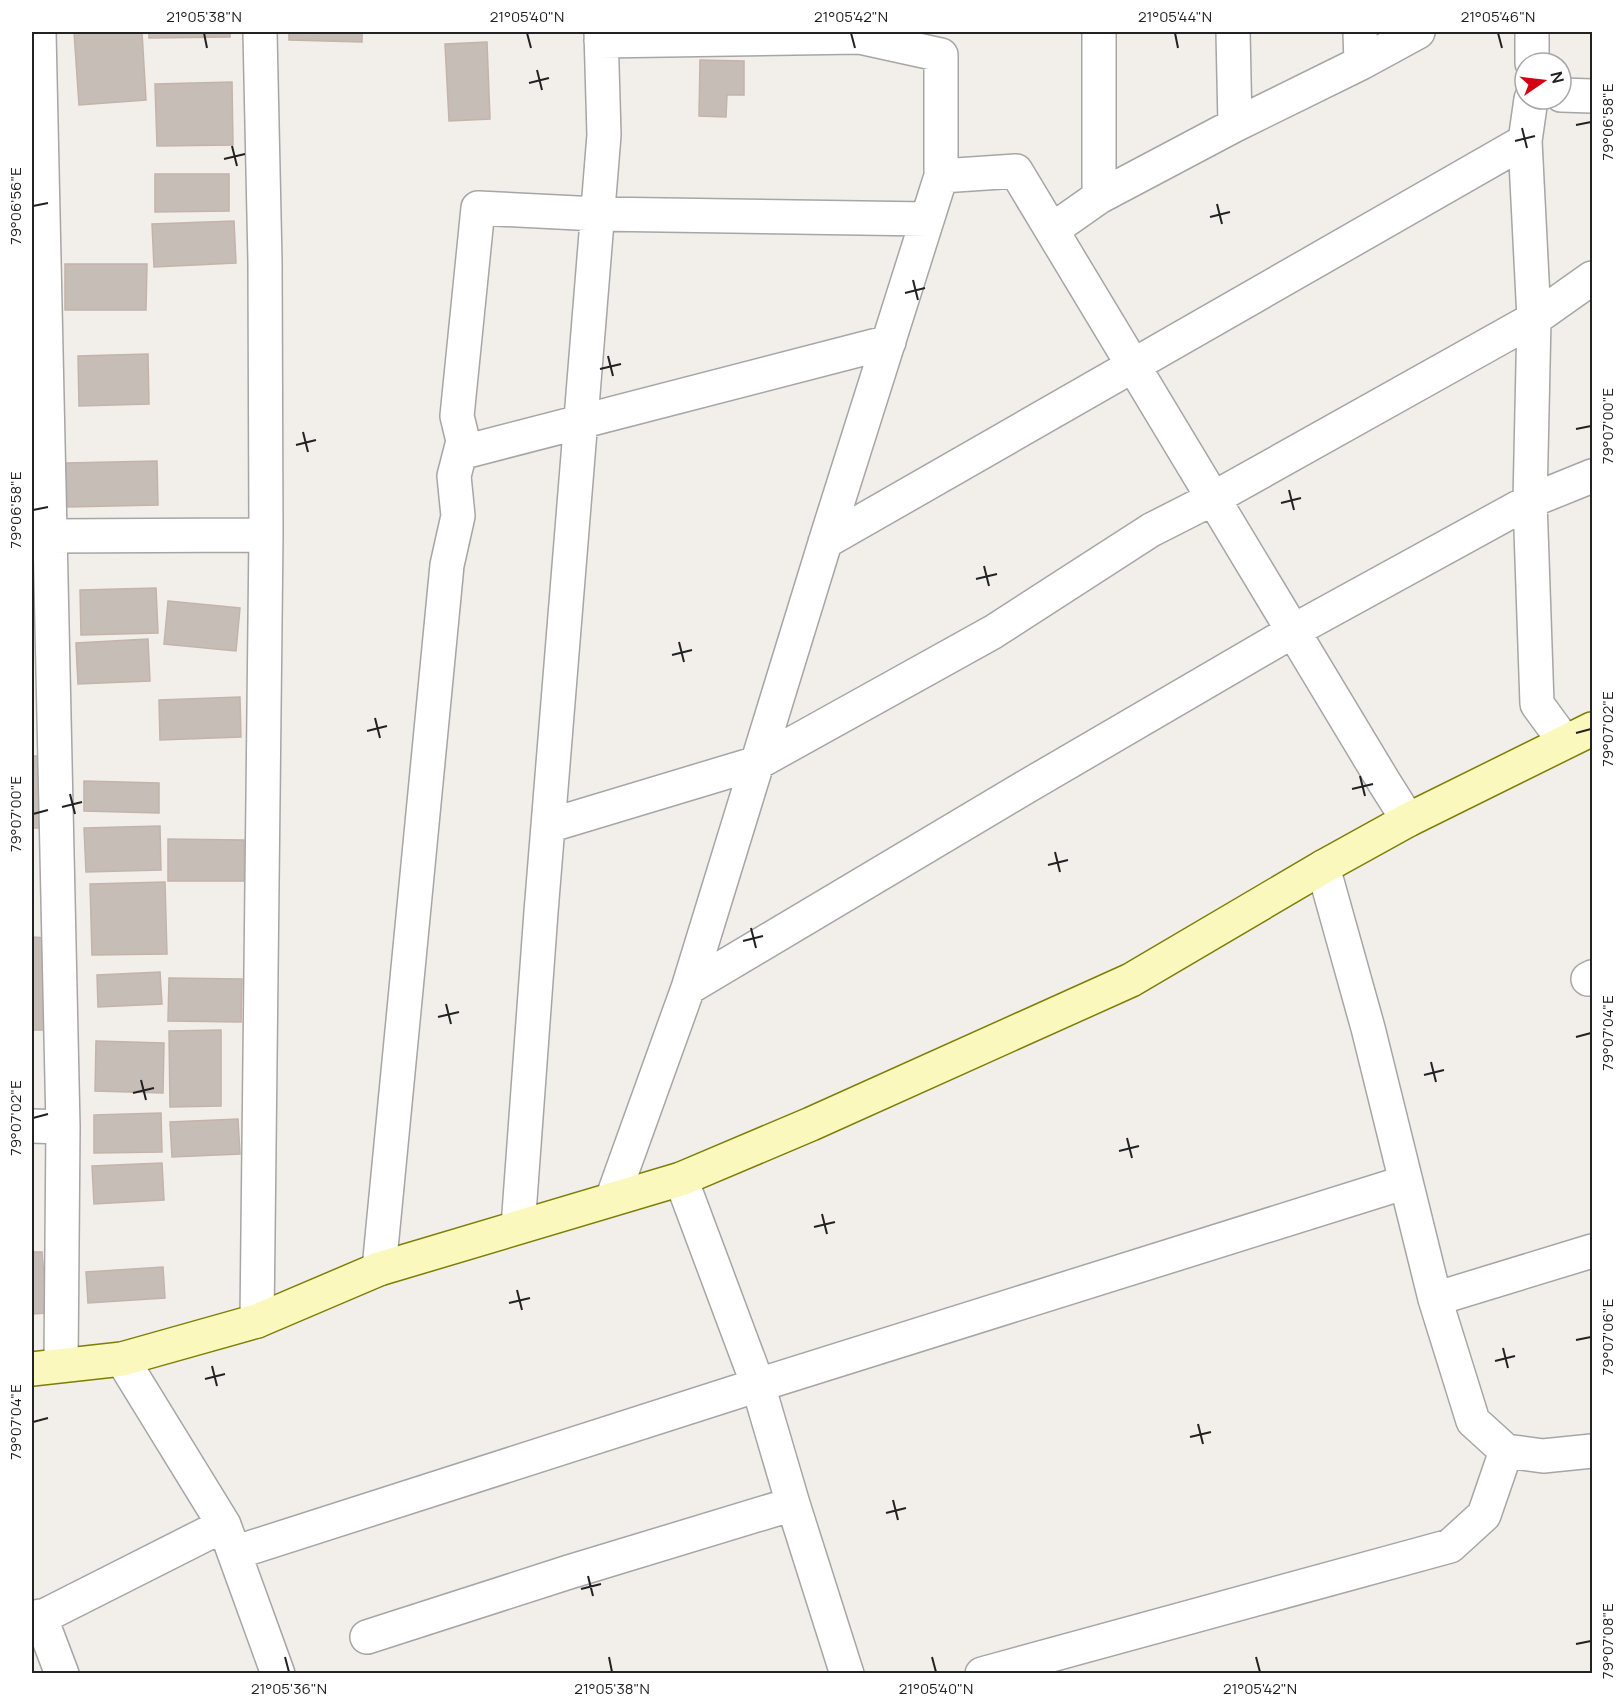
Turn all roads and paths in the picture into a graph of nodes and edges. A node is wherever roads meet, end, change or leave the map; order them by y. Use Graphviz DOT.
graph roads {
  1 [pos="39,32"];
  2 [pos="260,32"];
  3 [pos="1099,32"];
  4 [pos="1233,32"];
  5 [pos="1418,32"];
  6 [pos="1532,32"];
  7 [pos="601,36"];
  8 [pos="1361,47"];
  9 [pos="1532,51"];
  10 [pos="1573,95"];
  11 [pos="1593,96"];
  12 [pos="1529,111"];
  13 [pos="1235,125"];
  14 [pos="36,126"];
  15 [pos="1525,141"];
  16 [pos="942,176"];
  17 [pos="1099,197"];
  18 [pos="597,214"];
  19 [pos="927,219"];
  20 [pos="1052,230"];
  21 [pos="1593,278"];
  22 [pos="38,308"];
  23 [pos="1534,319"];
  24 [pos="889,342"];
  25 [pos="1133,366"];
  26 [pos="580,422"];
  27 [pos="460,453"];
  28 [pos="1593,476"];
  29 [pos="1214,498"];
  30 [pos="1530,501"];
  31 [pos="44,523"];
  32 [pos="266,535"];
  33 [pos="825,542"];
  34 [pos="1293,631"];
  35 [pos="43,735"];
  36 [pos="1578,735"];
  37 [pos="757,763"];
  38 [pos="1408,820"];
  39 [pos="548,826"];
  40 [pos="1323,867"];
  41 [pos="45,923"];
  42 [pos="688,988"];
  43 [pos="47,1127"];
  44 [pos="681,1179"];
  45 [pos="1406,1182"];
  46 [pos="612,1199"];
  47 [pos="518,1227"];
  48 [pos="1593,1251"];
  49 [pos="379,1269"];
  50 [pos="1435,1299"];
  51 [pos="257,1321"];
  52 [pos="122,1359"];
  53 [pos="46,1367"];
  54 [pos="758,1385"];
  55 [pos="1506,1451"];
  56 [pos="1593,1451"];
  57 [pos="793,1504"];
  58 [pos="229,1539"];
  59 [pos="36,1619"];
  60 [pos="367,1637"];
  61 [pos="62,1674"];
  62 [pos="278,1674"];
  63 [pos="847,1674"];
  64 [pos="982,1674"];
  1 -- 14 [label="street"];
  2 -- 32 [label="street"];
  3 -- 17 [label="street"];
  4 -- 13 [label="street"];
  5 -- 8 [label="street"];
  6 -- 9 [label="street"];
  7 -- 16 [label="street"];
  7 -- 18 [label="street"];
  8 -- 13 [label="street"];
  10 -- 11 [label="street"];
  12 -- 15 [label="street"];
  13 -- 17 [label="street"];
  14 -- 22 [label="street"];
  15 -- 23 [label="street"];
  15 -- 25 [label="street"];
  16 -- 19 [label="street"];
  16 -- 20 [label="street"];
  17 -- 20 [label="street"];
  18 -- 19 [label="street"];
  18 -- 26 [label="street"];
  18 -- 27 [label="street"];
  19 -- 24 [label="street"];
  20 -- 25 [label="street"];
  21 -- 23 [label="street"];
  22 -- 31 [label="street"];
  23 -- 29 [label="street"];
  23 -- 30 [label="street"];
  24 -- 26 [label="street"];
  24 -- 33 [label="street"];
  25 -- 29 [label="street"];
  25 -- 33 [label="street"];
  26 -- 27 [label="street"];
  26 -- 39 [label="street"];
  27 -- 49 [label="street"];
  28 -- 30 [label="street"];
  29 -- 34 [label="street"];
  29 -- 37 [label="street"];
  30 -- 34 [label="street"];
  30 -- 36 [label="street"];
  31 -- 32 [label="street"];
  31 -- 35 [label="street"];
  32 -- 51 [label="street"];
  33 -- 37 [label="street"];
  34 -- 38 [label="street"];
  34 -- 42 [label="street"];
  35 -- 41 [label="street"];
  36 -- 38 [label="street"];
  37 -- 39 [label="street"];
  37 -- 42 [label="street"];
  38 -- 40 [label="street"];
  39 -- 47 [label="street"];
  40 -- 44 [label="street"];
  40 -- 45 [label="street"];
  41 -- 43 [label="street"];
  42 -- 46 [label="street"];
  43 -- 53 [label="street"];
  44 -- 46 [label="street"];
  44 -- 54 [label="street"];
  45 -- 50 [label="street"];
  45 -- 54 [label="street"];
  46 -- 47 [label="street"];
  47 -- 49 [label="street"];
  48 -- 50 [label="street"];
  49 -- 51 [label="street"];
  50 -- 55 [label="street"];
  51 -- 52 [label="street"];
  52 -- 53 [label="street"];
  52 -- 58 [label="street"];
  54 -- 57 [label="street"];
  54 -- 58 [label="street"];
  55 -- 56 [label="street"];
  55 -- 64 [label="street"];
  57 -- 60 [label="street"];
  57 -- 63 [label="street"];
  58 -- 59 [label="street"];
  58 -- 62 [label="street"];
  59 -- 61 [label="street"];
}
